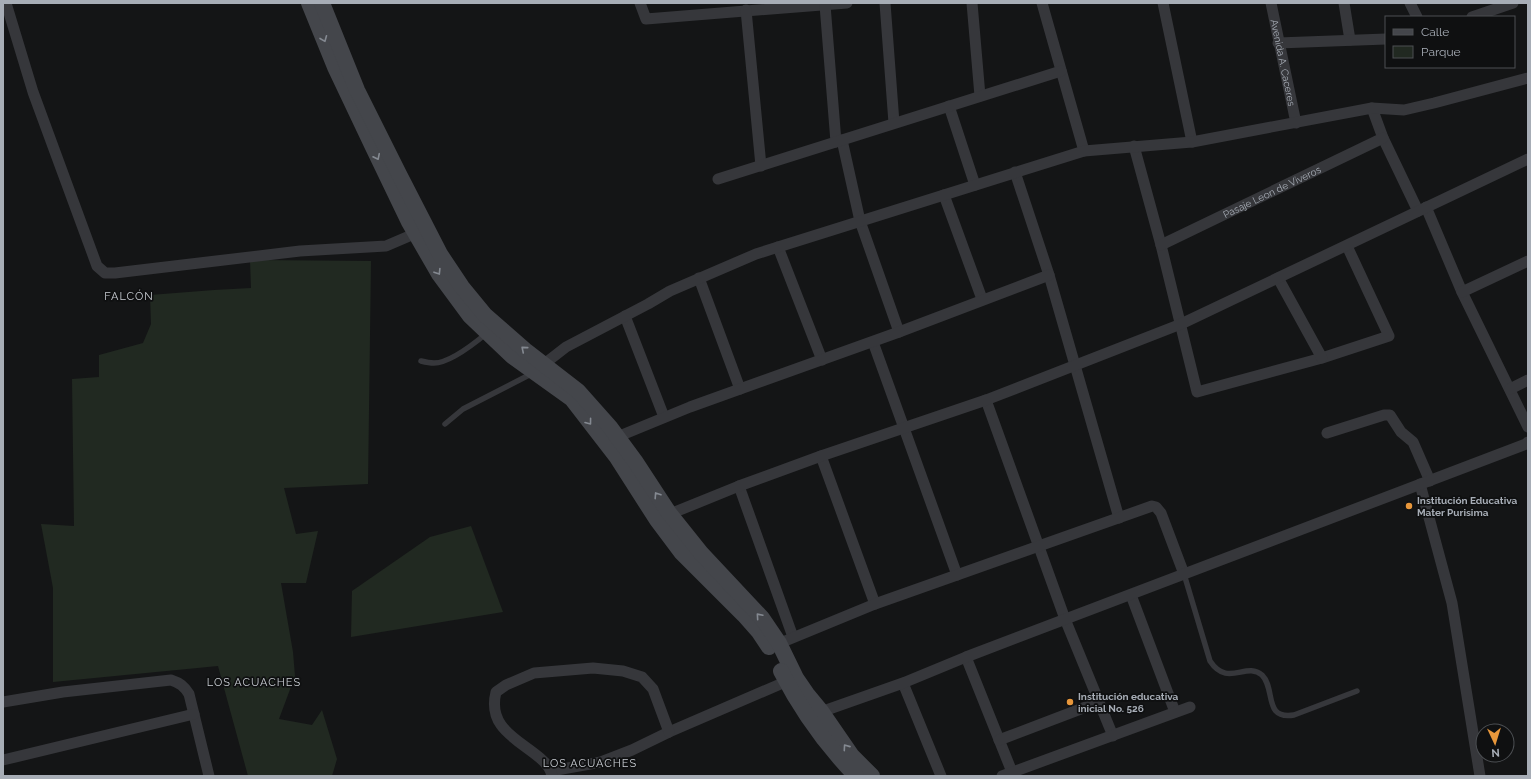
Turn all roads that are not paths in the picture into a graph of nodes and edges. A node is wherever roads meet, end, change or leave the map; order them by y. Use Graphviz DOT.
graph roads {
  1 [pos="6,3"];
  2 [pos="309,3"];
  3 [pos="322,3"];
  4 [pos="640,3"];
  5 [pos="847,3"];
  6 [pos="885,3"];
  7 [pos="972,3"];
  8 [pos="1042,3"];
  9 [pos="1164,3"];
  10 [pos="1271,3"];
  11 [pos="1344,3"];
  12 [pos="1410,3"];
  13 [pos="1513,3"];
  14 [pos="825,4"];
  15 [pos="796,5"];
  16 [pos="720,8"];
  17 [pos="746,10"];
  18 [pos="1416,16"];
  19 [pos="1475,16"];
  20 [pos="1385,39"];
  21 [pos="1350,40"];
  22 [pos="1278,42"];
  23 [pos="1061,71"];
  24 [pos="1528,78"];
  25 [pos="980,96"];
  26 [pos="949,106"];
  27 [pos="1372,108"];
  28 [pos="894,123"];
  29 [pos="1296,123"];
  30 [pos="1383,138"];
  31 [pos="839,141"];
  32 [pos="1192,142"];
  33 [pos="1134,146"];
  34 [pos="1084,151"];
  35 [pos="1528,159"];
  36 [pos="761,166"];
  37 [pos="1015,172"];
  38 [pos="718,179"];
  39 [pos="975,185"];
  40 [pos="944,195"];
  41 [pos="1422,209"];
  42 [pos="860,221"];
  43 [pos="421,231"];
  44 [pos="1161,245"];
  45 [pos="1347,246"];
  46 [pos="778,247"];
  47 [pos="1528,261"];
  48 [pos="1049,275"];
  49 [pos="699,278"];
  50 [pos="1278,278"];
  51 [pos="1462,292"];
  52 [pos="982,299"];
  53 [pos="625,316"];
  54 [pos="1181,324"];
  55 [pos="899,332"];
  56 [pos="487,333"];
  57 [pos="873,342"];
  58 [pos="1322,358"];
  59 [pos="822,360"];
  60 [pos="421,361"];
  61 [pos="1075,364"];
  62 [pos="538,368"];
  63 [pos="1528,380"];
  64 [pos="740,389"];
  65 [pos="1510,389"];
  66 [pos="986,400"];
  67 [pos="664,417"];
  68 [pos="445,424"];
  69 [pos="904,427"];
  70 [pos="1528,427"];
  71 [pos="1327,432"];
  72 [pos="617,437"];
  73 [pos="1527,444"];
  74 [pos="821,456"];
  75 [pos="1425,482"];
  76 [pos="739,486"];
  77 [pos="663,517"];
  78 [pos="1118,518"];
  79 [pos="1039,546"];
  80 [pos="1184,574"];
  81 [pos="957,575"];
  82 [pos="1131,595"];
  83 [pos="875,604"];
  84 [pos="1065,619"];
  85 [pos="780,642"];
  86 [pos="966,656"];
  87 [pos="791,680"];
  88 [pos="903,683"];
  89 [pos="1357,691"];
  90 [pos="3,702"];
  91 [pos="1099,702"];
  92 [pos="1190,707"];
  93 [pos="1175,712"];
  94 [pos="194,714"];
  95 [pos="814,714"];
  96 [pos="669,732"];
  97 [pos="1113,736"];
  98 [pos="999,740"];
  99 [pos="3,760"];
  100 [pos="552,773"];
  101 [pos="1007,774"];
  102 [pos="209,776"];
  103 [pos="856,776"];
  104 [pos="872,776"];
  105 [pos="941,776"];
  106 [pos="1480,776"];
  1 -- 43 [label="street"];
  2 -- 43 [label="street, one-way"];
  3 -- 43 [label="street"];
  4 -- 16 [label="street"];
  5 -- 14 [label="street"];
  6 -- 28 [label="street"];
  7 -- 25 [label="street"];
  8 -- 23 [label="street"];
  9 -- 32 [label="street"];
  10 -- 22 [label="street, Avenida A. Caceres"];
  11 -- 21 [label="street"];
  12 -- 18 [label="street"];
  13 -- 19 [label="street"];
  14 -- 15 [label="street"];
  14 -- 31 [label="street"];
  15 -- 17 [label="street"];
  16 -- 17 [label="street"];
  17 -- 36 [label="street"];
  20 -- 21 [label="street"];
  21 -- 22 [label="street"];
  22 -- 29 [label="street, Avenida A. Caceres"];
  23 -- 25 [label="street"];
  23 -- 34 [label="street"];
  24 -- 27 [label="street"];
  25 -- 26 [label="street"];
  26 -- 28 [label="street"];
  26 -- 39 [label="street"];
  27 -- 29 [label="street"];
  27 -- 30 [label="street"];
  28 -- 31 [label="street"];
  29 -- 32 [label="street"];
  30 -- 41 [label="street"];
  30 -- 44 [label="street, Pasaje Leon de Viveros"];
  31 -- 36 [label="street"];
  31 -- 42 [label="street"];
  32 -- 33 [label="street"];
  33 -- 34 [label="street"];
  33 -- 44 [label="street"];
  34 -- 37 [label="street"];
  35 -- 41 [label="street"];
  36 -- 38 [label="street"];
  37 -- 39 [label="street"];
  37 -- 48 [label="street"];
  39 -- 40 [label="street"];
  40 -- 42 [label="street"];
  40 -- 52 [label="street"];
  41 -- 45 [label="street"];
  41 -- 51 [label="street"];
  42 -- 46 [label="street"];
  42 -- 55 [label="street"];
  43 -- 56 [label="street, one-way"];
  62 -- 43 [label="street, one-way"];
  44 -- 54 [label="street"];
  45 -- 50 [label="street"];
  45 -- 58 [label="street"];
  46 -- 49 [label="street"];
  46 -- 59 [label="street"];
  47 -- 51 [label="street"];
  48 -- 52 [label="street"];
  48 -- 61 [label="street"];
  49 -- 53 [label="street"];
  49 -- 64 [label="street"];
  50 -- 54 [label="street"];
  50 -- 58 [label="street"];
  51 -- 65 [label="street"];
  52 -- 55 [label="street"];
  53 -- 62 [label="street"];
  53 -- 67 [label="street"];
  54 -- 58 [label="street"];
  54 -- 61 [label="street"];
  55 -- 57 [label="street"];
  56 -- 60 [label="lane"];
  56 -- 62 [label="street"];
  57 -- 59 [label="street"];
  57 -- 69 [label="street"];
  59 -- 64 [label="street"];
  61 -- 66 [label="street"];
  61 -- 78 [label="street"];
  62 -- 68 [label="lane"];
  62 -- 72 [label="street"];
  62 -- 77 [label="street, one-way"];
  63 -- 65 [label="street"];
  64 -- 67 [label="street"];
  65 -- 70 [label="street"];
  66 -- 69 [label="street"];
  66 -- 79 [label="street"];
  67 -- 72 [label="street"];
  69 -- 74 [label="street"];
  69 -- 81 [label="street"];
  71 -- 75 [label="street"];
  77 -- 72 [label="street, one-way"];
  73 -- 75 [label="street"];
  74 -- 76 [label="street"];
  74 -- 83 [label="street"];
  75 -- 80 [label="street"];
  75 -- 106 [label="street"];
  76 -- 77 [label="street"];
  76 -- 85 [label="street"];
  77 -- 85 [label="street"];
  78 -- 79 [label="street"];
  78 -- 80 [label="street"];
  79 -- 81 [label="street"];
  79 -- 84 [label="street"];
  80 -- 82 [label="street"];
  80 -- 89 [label="lane"];
  81 -- 83 [label="street"];
  82 -- 84 [label="street"];
  82 -- 93 [label="street"];
  83 -- 85 [label="street"];
  84 -- 86 [label="street"];
  84 -- 91 [label="street"];
  85 -- 87 [label="street"];
  86 -- 88 [label="street"];
  86 -- 98 [label="street"];
  87 -- 95 [label="street"];
  87 -- 96 [label="street"];
  88 -- 95 [label="street"];
  88 -- 105 [label="street"];
  90 -- 94 [label="street"];
  91 -- 97 [label="street"];
  91 -- 98 [label="street"];
  92 -- 93 [label="street"];
  93 -- 97 [label="street"];
  94 -- 99 [label="street"];
  94 -- 102 [label="street"];
  95 -- 103 [label="street"];
  104 -- 95 [label="street, one-way"];
  96 -- 100 [label="street"];
  96 -- 100 [label="street"];
  97 -- 101 [label="street"];
  98 -- 101 [label="street"];
}
